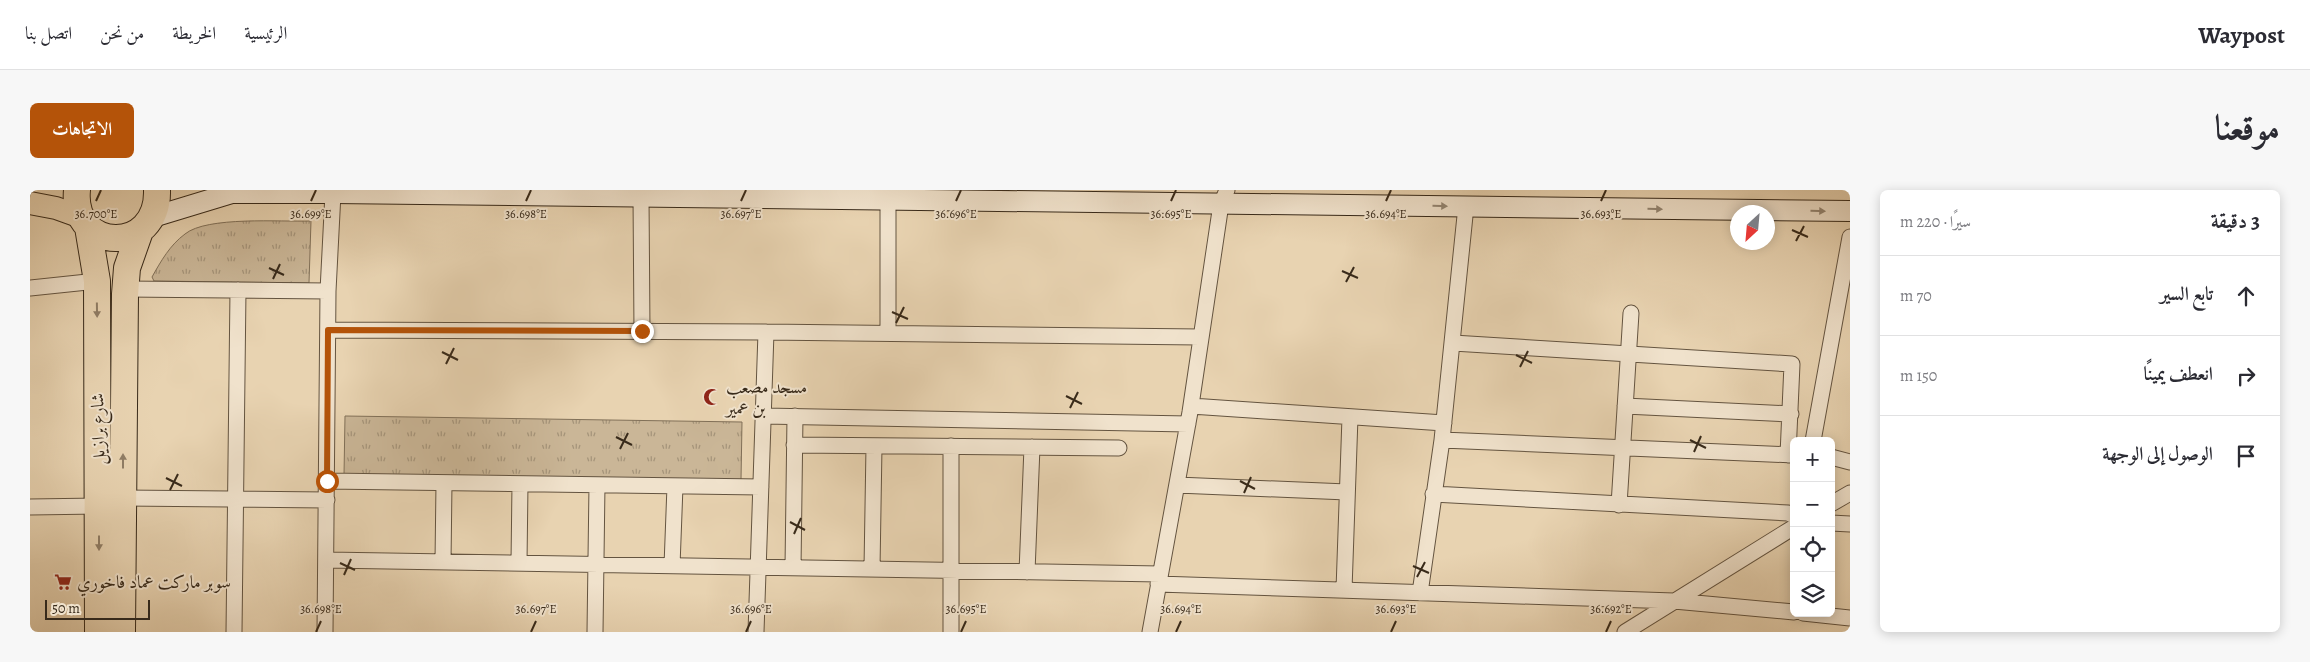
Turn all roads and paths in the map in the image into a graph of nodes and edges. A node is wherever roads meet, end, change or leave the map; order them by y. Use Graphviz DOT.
graph roads {
  1 [pos="77,190"];
  2 [pos="157,190"];
  3 [pos="332,193"];
  4 [pos="641,196"];
  5 [pos="1224,197"];
  6 [pos="888,199"];
  7 [pos="30,203"];
  8 [pos="1466,206"];
  9 [pos="1850,211"];
  10 [pos="84,222"];
  11 [pos="146,224"];
  12 [pos="1850,237"];
  13 [pos="97,281"];
  14 [pos="30,288"];
  15 [pos="125,289"];
  16 [pos="238,290"];
  17 [pos="328,291"];
  18 [pos="1631,313"];
  19 [pos="328,330"];
  20 [pos="642,331"];
  21 [pos="766,332"];
  22 [pos="888,333"];
  23 [pos="1200,337"];
  24 [pos="1453,343"];
  25 [pos="1628,354"];
  26 [pos="1191,406"];
  27 [pos="1625,406"];
  28 [pos="1791,414"];
  29 [pos="764,416"];
  30 [pos="794,416"];
  31 [pos="1350,417"];
  32 [pos="1444,423"];
  33 [pos="1188,424"];
  34 [pos="1791,437"];
  35 [pos="1814,437"];
  36 [pos="1442,440"];
  37 [pos="794,445"];
  38 [pos="874,446"];
  39 [pos="951,446"];
  40 [pos="1032,447"];
  41 [pos="1119,448"];
  42 [pos="1622,448"];
  43 [pos="1790,455"];
  44 [pos="1835,458"];
  45 [pos="1850,462"];
  46 [pos="327,481"];
  47 [pos="444,483"];
  48 [pos="520,484"];
  49 [pos="597,485"];
  50 [pos="1177,485"];
  51 [pos="675,486"];
  52 [pos="761,487"];
  53 [pos="1347,492"];
  54 [pos="1850,493"];
  55 [pos="1433,494"];
  56 [pos="234,499"];
  57 [pos="327,500"];
  58 [pos="111,502"];
  59 [pos="1835,502"];
  60 [pos="1619,505"];
  61 [pos="30,507"];
  62 [pos="1790,514"];
  63 [pos="1835,523"];
  64 [pos="1850,524"];
  65 [pos="1790,529"];
  66 [pos="327,560"];
  67 [pos="443,562"];
  68 [pos="520,563"];
  69 [pos="596,564"];
  70 [pos="672,566"];
  71 [pos="759,567"];
  72 [pos="793,568"];
  73 [pos="872,569"];
  74 [pos="952,571"];
  75 [pos="1027,572"];
  76 [pos="1159,579"];
  77 [pos="1344,590"];
  78 [pos="1420,593"];
  79 [pos="1674,601"];
  80 [pos="1790,612"];
  81 [pos="1835,616"];
  82 [pos="1850,618"];
  83 [pos="98,632"];
  84 [pos="122,632"];
  85 [pos="234,632"];
  86 [pos="325,632"];
  87 [pos="595,632"];
  88 [pos="756,632"];
  89 [pos="950,632"];
  90 [pos="1150,632"];
  91 [pos="1625,632"];
  1 -- 10 [label="highway, شارع برازيل"];
  2 -- 11 [label="highway, شارع برازيل"];
  3 -- 4 [label="main road"];
  3 -- 11 [label="main road"];
  3 -- 17 [label="street"];
  4 -- 6 [label="main road"];
  4 -- 20 [label="street"];
  5 -- 6 [label="main road"];
  5 -- 8 [label="main road, one-way"];
  5 -- 23 [label="street"];
  6 -- 22 [label="street"];
  7 -- 10 [label="main road"];
  8 -- 9 [label="main road, one-way"];
  8 -- 24 [label="street"];
  10 -- 11 [label="highway"];
  10 -- 13 [label="highway, شارع برازيل"];
  11 -- 15 [label="highway, شارع برازيل"];
  12 -- 35 [label="street"];
  13 -- 14 [label="street"];
  13 -- 58 [label="highway, شارع برازيل, one-way"];
  15 -- 16 [label="street"];
  58 -- 15 [label="highway, شارع برازيل, one-way"];
  16 -- 17 [label="street"];
  16 -- 56 [label="street"];
  17 -- 19 [label="street"];
  18 -- 25 [label="street"];
  19 -- 20 [label="street"];
  19 -- 46 [label="street"];
  20 -- 21 [label="street"];
  21 -- 22 [label="street"];
  21 -- 29 [label="street"];
  22 -- 23 [label="street"];
  23 -- 26 [label="street"];
  24 -- 25 [label="street"];
  24 -- 32 [label="street"];
  25 -- 27 [label="street"];
  25 -- 28 [label="street"];
  26 -- 31 [label="street"];
  26 -- 33 [label="street"];
  27 -- 28 [label="street"];
  27 -- 42 [label="street"];
  28 -- 34 [label="street"];
  29 -- 30 [label="street"];
  29 -- 52 [label="street"];
  30 -- 33 [label="street"];
  30 -- 37 [label="street"];
  31 -- 32 [label="street"];
  31 -- 53 [label="street"];
  32 -- 36 [label="street"];
  33 -- 50 [label="street"];
  36 -- 42 [label="street"];
  36 -- 55 [label="street"];
  37 -- 38 [label="street"];
  37 -- 72 [label="street"];
  38 -- 39 [label="street"];
  38 -- 73 [label="street"];
  39 -- 40 [label="street"];
  39 -- 74 [label="street"];
  40 -- 41 [label="street"];
  40 -- 75 [label="street"];
  42 -- 43 [label="street"];
  42 -- 60 [label="street"];
  44 -- 45 [label="street"];
  46 -- 47 [label="street"];
  46 -- 57 [label="street"];
  47 -- 48 [label="street"];
  47 -- 67 [label="street"];
  48 -- 49 [label="street"];
  48 -- 68 [label="street"];
  49 -- 51 [label="street"];
  49 -- 69 [label="street"];
  50 -- 53 [label="street"];
  50 -- 76 [label="street"];
  51 -- 52 [label="street"];
  51 -- 70 [label="street"];
  52 -- 71 [label="street"];
  53 -- 77 [label="street"];
  54 -- 59 [label="street"];
  55 -- 60 [label="street"];
  55 -- 78 [label="street"];
  56 -- 57 [label="street"];
  56 -- 58 [label="street"];
  56 -- 85 [label="street"];
  57 -- 66 [label="street"];
  58 -- 61 [label="street"];
  58 -- 83 [label="highway, شارع برازيل, one-way"];
  58 -- 84 [label="highway, شارع برازيل"];
  60 -- 62 [label="street"];
  63 -- 64 [label="street"];
  65 -- 79 [label="street"];
  66 -- 67 [label="street"];
  66 -- 86 [label="street"];
  67 -- 68 [label="street"];
  68 -- 69 [label="street"];
  69 -- 70 [label="street"];
  69 -- 87 [label="street"];
  70 -- 71 [label="street"];
  71 -- 72 [label="street"];
  71 -- 88 [label="street"];
  72 -- 73 [label="street"];
  73 -- 74 [label="street"];
  74 -- 75 [label="street"];
  74 -- 89 [label="street"];
  75 -- 76 [label="street"];
  76 -- 77 [label="street"];
  76 -- 90 [label="street"];
  77 -- 78 [label="street"];
  78 -- 79 [label="street"];
  79 -- 80 [label="street"];
  79 -- 91 [label="street"];
  81 -- 82 [label="street"];
}
